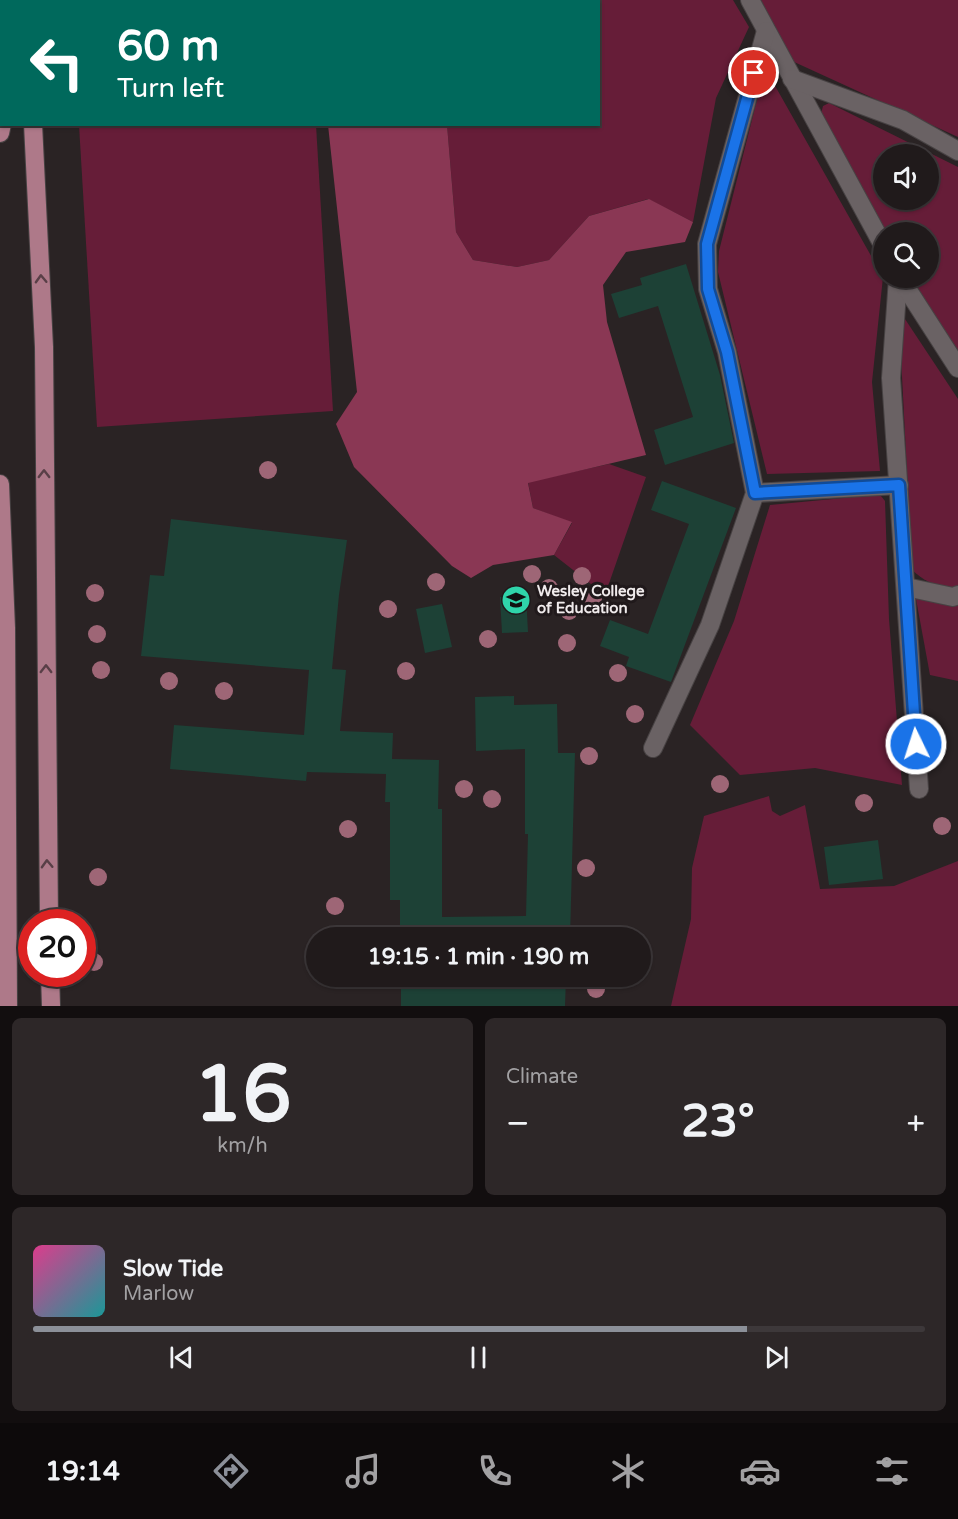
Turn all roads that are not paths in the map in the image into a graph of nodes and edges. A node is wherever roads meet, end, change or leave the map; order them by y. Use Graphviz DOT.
graph roads {
  1 [pos="750,0"];
  2 [pos="766,31"];
  3 [pos="792,79"];
  4 [pos="33,126"];
  5 [pos="958,152"];
  6 [pos="873,228"];
  7 [pos="898,288"];
  8 [pos="906,288"];
  9 [pos="958,368"];
  10 [pos="0,484"];
  11 [pos="899,485"];
  12 [pos="755,493"];
  13 [pos="906,587"];
  14 [pos="958,595"];
  15 [pos="653,748"];
  16 [pos="919,789"];
  17 [pos="49,909"];
  18 [pos="50,987"];
  19 [pos="8,1006"];
  20 [pos="51,1006"];
  1 -- 2 [label="lane"];
  2 -- 3 [label="lane"];
  2 -- 12 [label="lane"];
  3 -- 5 [label="lane"];
  3 -- 6 [label="lane"];
  17 -- 4 [label="main road, one-way"];
  7 -- 11 [label="lane"];
  8 -- 9 [label="lane"];
  10 -- 19 [label="main road"];
  11 -- 12 [label="lane"];
  11 -- 13 [label="lane"];
  12 -- 15 [label="lane"];
  13 -- 14 [label="lane"];
  13 -- 16 [label="lane"];
  18 -- 20 [label="main road"];
}
